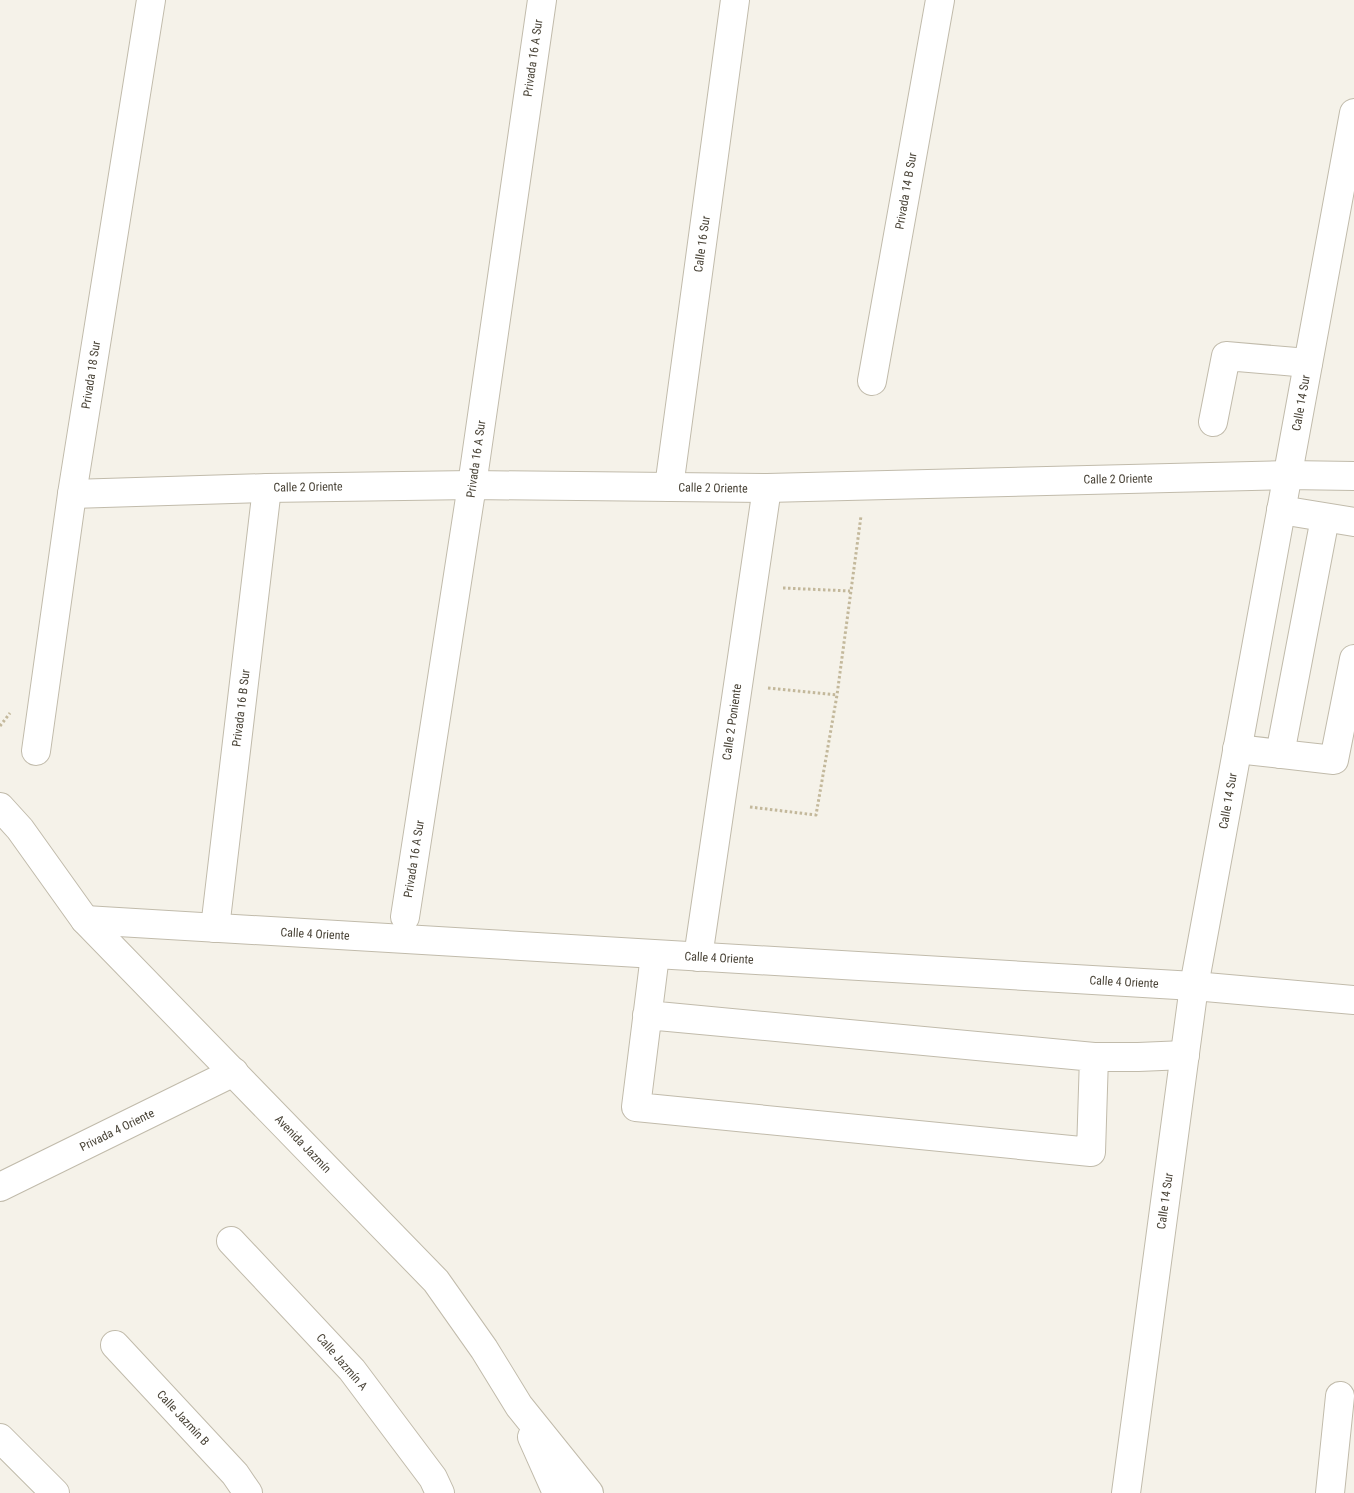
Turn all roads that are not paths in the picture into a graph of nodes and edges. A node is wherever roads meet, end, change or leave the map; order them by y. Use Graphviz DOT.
graph roads {
  1 [pos="151,0"];
  2 [pos="542,0"];
  3 [pos="735,0"];
  4 [pos="940,0"];
  5 [pos="1354,113"];
  6 [pos="1308,363"];
  7 [pos="872,381"];
  8 [pos="1213,422"];
  9 [pos="1288,475"];
  10 [pos="1354,476"];
  11 [pos="472,485"];
  12 [pos="669,487"];
  13 [pos="267,488"];
  14 [pos="767,488"];
  15 [pos="72,494"];
  16 [pos="1281,510"];
  17 [pos="1326,518"];
  18 [pos="1354,522"];
  19 [pos="1354,659"];
  20 [pos="1237,749"];
  21 [pos="36,752"];
  22 [pos="1280,754"];
  23 [pos="0,807"];
  24 [pos="405,917"];
  25 [pos="85,920"];
  26 [pos="214,928"];
  27 [pos="655,955"];
  28 [pos="698,957"];
  29 [pos="1194,986"];
  30 [pos="1354,1000"];
  31 [pos="647,1015"];
  32 [pos="1185,1054"];
  33 [pos="1094,1057"];
  34 [pos="234,1072"];
  35 [pos="0,1187"];
  36 [pos="231,1241"];
  37 [pos="115,1345"];
  38 [pos="1340,1396"];
  39 [pos="519,1406"];
  40 [pos="0,1438"];
  41 [pos="55,1493"];
  42 [pos="248,1493"];
  43 [pos="440,1493"];
  44 [pos="557,1493"];
  45 [pos="589,1493"];
  46 [pos="1126,1493"];
  47 [pos="1330,1493"];
  1 -- 15 [label="street, Privada 18 Sur"];
  2 -- 11 [label="street, Privada 16 A Sur"];
  3 -- 12 [label="street, Calle 16 Sur"];
  4 -- 7 [label="street, Privada 14 B Sur"];
  5 -- 6 [label="street, Calle 14 Sur"];
  6 -- 8 [label="street"];
  6 -- 9 [label="street, Calle 14 Sur"];
  9 -- 10 [label="street, Calle 2 Oriente"];
  9 -- 14 [label="street, Calle 2 Oriente"];
  9 -- 16 [label="street, Calle 14 Sur"];
  11 -- 12 [label="street, Calle 2 Oriente"];
  11 -- 13 [label="street, Calle 2 Oriente"];
  11 -- 24 [label="street, Privada 16 A Sur"];
  12 -- 14 [label="street, Calle 2 Oriente"];
  13 -- 15 [label="street, Calle 2 Oriente"];
  13 -- 26 [label="street, Privada 16 B Sur"];
  14 -- 28 [label="street, Calle 2 Poniente"];
  15 -- 21 [label="street, Privada 18 Sur"];
  16 -- 17 [label="street"];
  16 -- 20 [label="street, Calle 14 Sur"];
  17 -- 18 [label="street"];
  17 -- 22 [label="street"];
  19 -- 22 [label="street"];
  20 -- 22 [label="street"];
  20 -- 29 [label="street, Calle 14 Sur"];
  23 -- 25 [label="street, Avenida Jazmín"];
  25 -- 26 [label="street, Calle 4 Oriente"];
  25 -- 34 [label="street, Avenida Jazmín"];
  26 -- 27 [label="street, Calle 4 Oriente"];
  27 -- 28 [label="street, Calle 4 Oriente"];
  27 -- 31 [label="street"];
  28 -- 29 [label="street, Calle 4 Oriente"];
  29 -- 30 [label="street, Calle 4 Oriente"];
  29 -- 32 [label="street, Calle 14 Sur"];
  31 -- 33 [label="street"];
  31 -- 33 [label="street"];
  32 -- 33 [label="street"];
  32 -- 46 [label="street, Calle 14 Sur"];
  34 -- 35 [label="street, Privada 4 Oriente"];
  34 -- 39 [label="street, Avenida Jazmín"];
  36 -- 43 [label="street, Calle Jazmín A"];
  37 -- 42 [label="street, Calle Jazmín B"];
  38 -- 47 [label="street"];
  39 -- 44 [label="street"];
  39 -- 45 [label="street, Avenida Jazmín"];
  40 -- 41 [label="street"];
}
